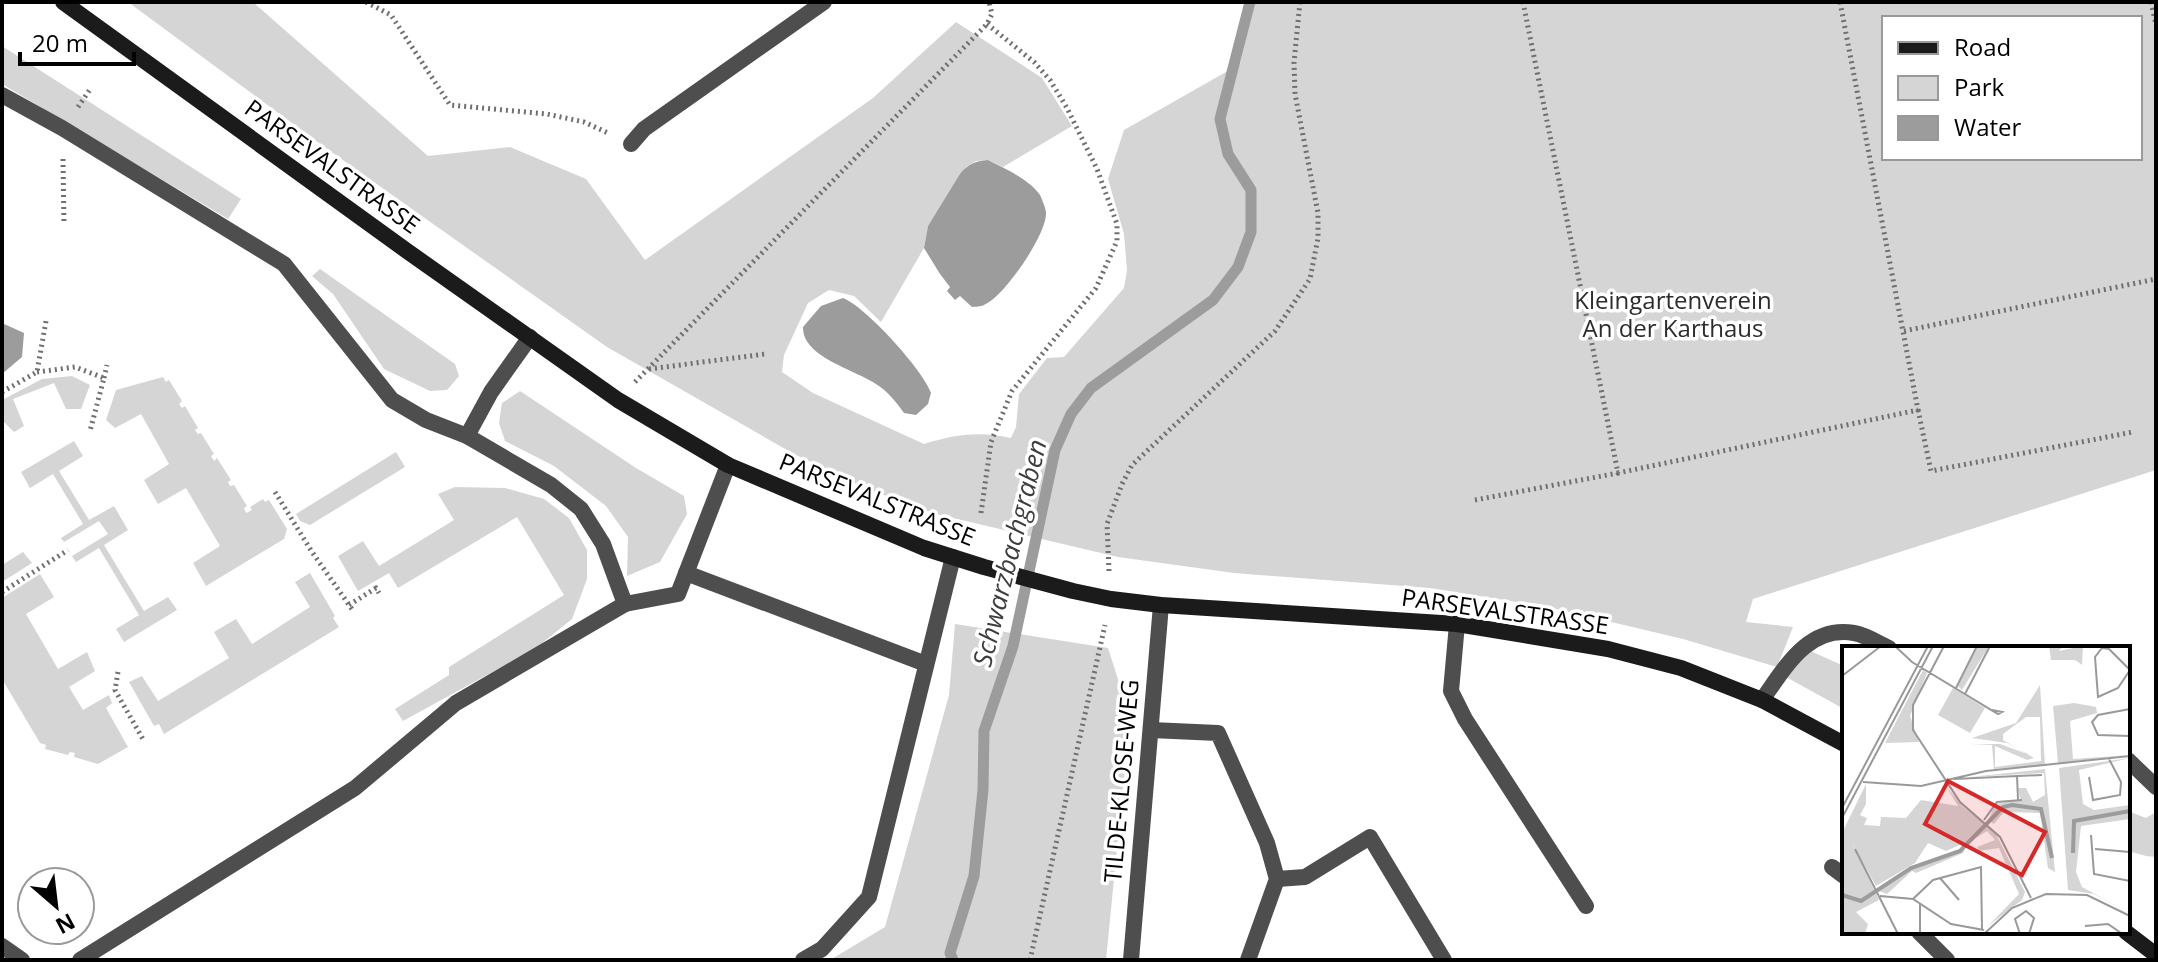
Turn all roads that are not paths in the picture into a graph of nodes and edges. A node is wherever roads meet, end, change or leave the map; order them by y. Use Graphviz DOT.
graph roads {
  1 [pos="63,2"];
  2 [pos="824,2"];
  3 [pos="2,95"];
  4 [pos="631,144"];
  5 [pos="530,337"];
  6 [pos="467,436"];
  7 [pos="728,465"];
  8 [pos="953,557"];
  9 [pos="686,573"];
  10 [pos="625,604"];
  11 [pos="1161,605"];
  12 [pos="1457,624"];
  13 [pos="1885,646"];
  14 [pos="926,664"];
  15 [pos="1762,700"];
  16 [pos="1151,730"];
  17 [pos="1842,743"];
  18 [pos="2130,762"];
  19 [pos="2156,787"];
  20 [pos="1277,879"];
  21 [pos="1586,906"];
  22 [pos="1921,934"];
  23 [pos="2128,934"];
  24 [pos="2,946"];
  25 [pos="2153,955"];
  26 [pos="22,960"];
  27 [pos="80,960"];
  28 [pos="803,960"];
  29 [pos="1131,960"];
  30 [pos="1248,960"];
  31 [pos="1444,960"];
  32 [pos="1947,960"];
  1 -- 5 [label="street, PARSEVALSTRASSE"];
  2 -- 4 [label="street"];
  3 -- 6 [label="street"];
  5 -- 6 [label="street"];
  5 -- 7 [label="street, PARSEVALSTRASSE"];
  6 -- 10 [label="street"];
  7 -- 8 [label="street, PARSEVALSTRASSE"];
  7 -- 9 [label="street"];
  8 -- 11 [label="street, PARSEVALSTRASSE"];
  8 -- 14 [label="street"];
  9 -- 10 [label="street"];
  9 -- 14 [label="street"];
  10 -- 27 [label="street"];
  11 -- 12 [label="street, PARSEVALSTRASSE"];
  11 -- 16 [label="street, TILDE-KLOSE-WEG"];
  12 -- 15 [label="street, PARSEVALSTRASSE"];
  12 -- 21 [label="street"];
  13 -- 15 [label="street"];
  14 -- 28 [label="street"];
  15 -- 17 [label="street, PARSEVALSTRASSE"];
  16 -- 20 [label="street"];
  16 -- 29 [label="street, TILDE-KLOSE-WEG"];
  18 -- 19 [label="street"];
  20 -- 30 [label="street"];
  20 -- 31 [label="street"];
  22 -- 32 [label="street"];
  23 -- 25 [label="street"];
  24 -- 26 [label="street"];
}
